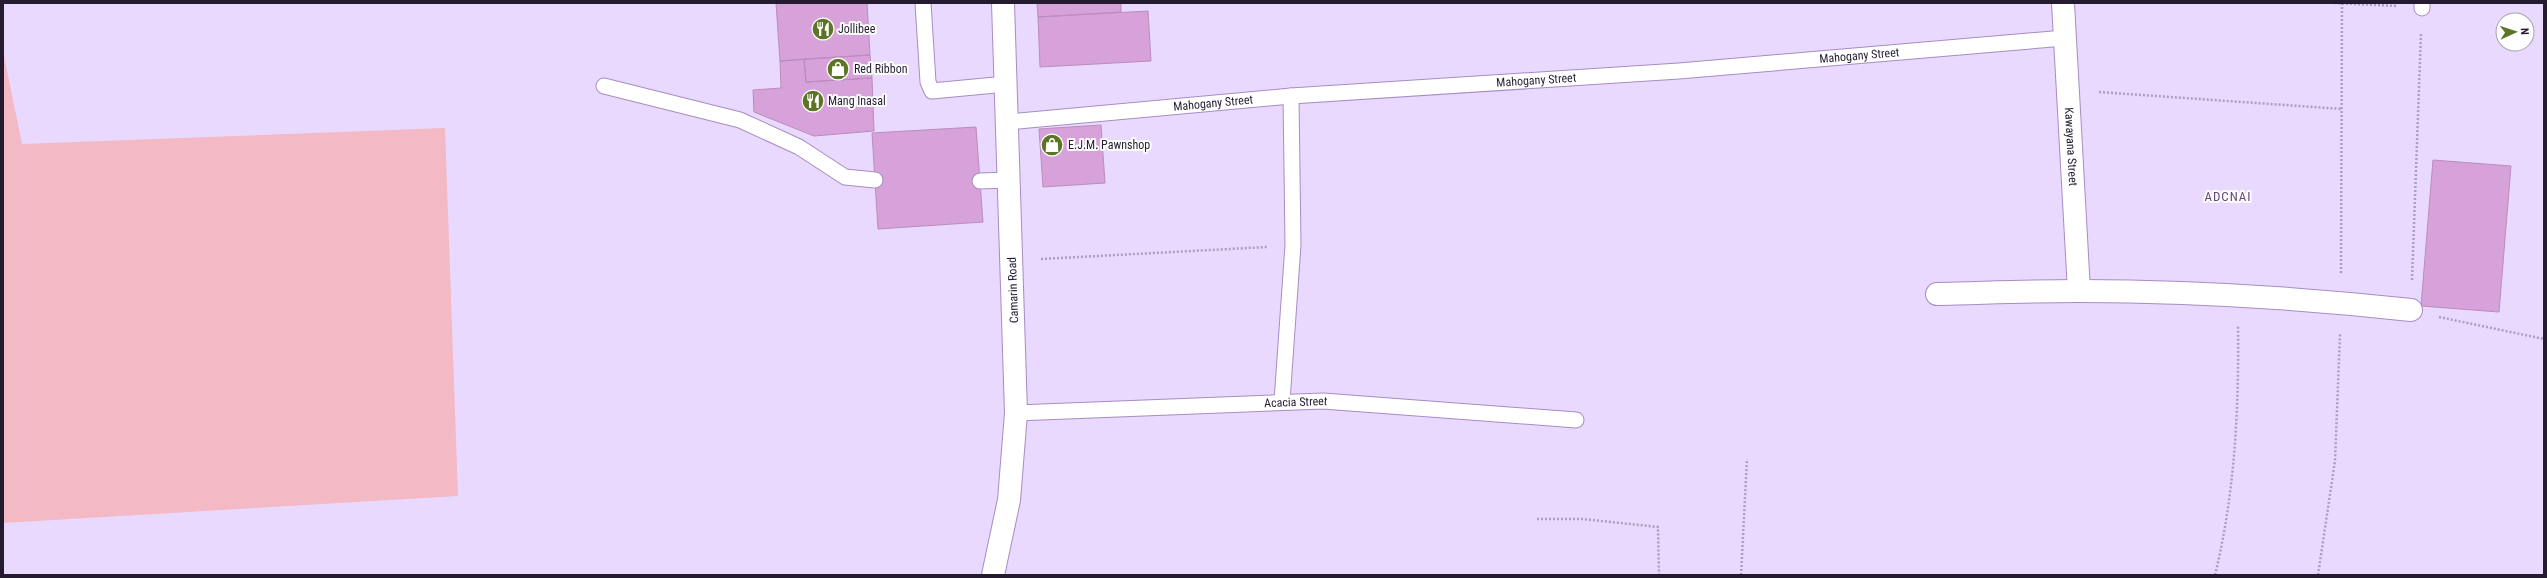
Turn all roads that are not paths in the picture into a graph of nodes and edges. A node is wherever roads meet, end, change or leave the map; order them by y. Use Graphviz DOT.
graph roads {
  1 [pos="923,3"];
  2 [pos="1003,3"];
  3 [pos="2063,3"];
  4 [pos="2065,38"];
  5 [pos="1006,84"];
  6 [pos="604,86"];
  7 [pos="1291,96"];
  8 [pos="1008,122"];
  9 [pos="875,180"];
  10 [pos="1010,180"];
  11 [pos="980,181"];
  12 [pos="2079,291"];
  13 [pos="1937,294"];
  14 [pos="2411,310"];
  15 [pos="1282,401"];
  16 [pos="1016,413"];
  17 [pos="1576,420"];
  18 [pos="994,575"];
  1 -- 5 [label="lane"];
  2 -- 5 [label="street, Camarin Road"];
  3 -- 4 [label="street, Kawayana Street"];
  4 -- 7 [label="lane, Mahogany Street"];
  4 -- 12 [label="street, Kawayana Street"];
  5 -- 8 [label="street, Camarin Road"];
  6 -- 9 [label="lane"];
  7 -- 8 [label="lane, Mahogany Street"];
  7 -- 15 [label="lane"];
  8 -- 10 [label="street, Camarin Road"];
  10 -- 11 [label="lane"];
  10 -- 16 [label="street, Camarin Road"];
  12 -- 13 [label="street"];
  12 -- 14 [label="street"];
  15 -- 16 [label="lane, Acacia Street"];
  15 -- 17 [label="lane, Acacia Street"];
  16 -- 18 [label="street, Camarin Road"];
}
